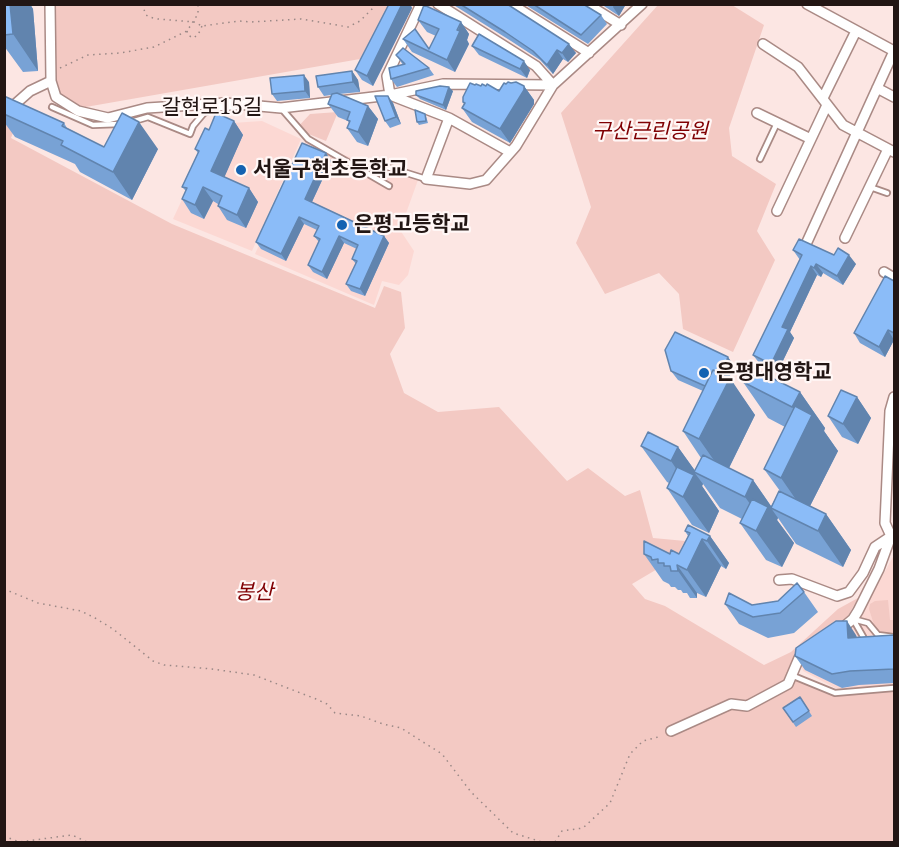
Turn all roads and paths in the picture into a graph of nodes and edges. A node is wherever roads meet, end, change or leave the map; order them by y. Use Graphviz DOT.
graph roads {
  1 [pos="50,4"];
  2 [pos="142,4"];
  3 [pos="198,4"];
  4 [pos="377,4"];
  5 [pos="421,4"];
  6 [pos="438,4"];
  7 [pos="511,4"];
  8 [pos="587,4"];
  9 [pos="642,4"];
  10 [pos="807,4"];
  11 [pos="194,21"];
  12 [pos="621,25"];
  13 [pos="202,26"];
  14 [pos="187,31"];
  15 [pos="856,31"];
  16 [pos="763,44"];
  17 [pos="894,51"];
  18 [pos="589,53"];
  19 [pos="51,81"];
  20 [pos="553,85"];
  21 [pos="877,88"];
  22 [pos="390,95"];
  23 [pos="894,97"];
  24 [pos="825,102"];
  25 [pos="248,105"];
  26 [pos="52,107"];
  27 [pos="280,108"];
  28 [pos="757,113"];
  29 [pos="4,114"];
  30 [pos="449,118"];
  31 [pos="777,123"];
  32 [pos="857,134"];
  33 [pos="811,139"];
  34 [pos="891,150"];
  35 [pos="510,153"];
  36 [pos="760,159"];
  37 [pos="381,165"];
  38 [pos="426,179"];
  39 [pos="389,186"];
  40 [pos="870,187"];
  41 [pos="887,193"];
  42 [pos="777,211"];
  43 [pos="845,238"];
  44 [pos="807,242"];
  45 [pos="884,272"];
  46 [pos="894,278"];
  47 [pos="894,397"];
  48 [pos="891,437"];
  49 [pos="893,536"];
  50 [pos="779,580"];
  51 [pos="4,589"];
  52 [pos="853,619"];
  53 [pos="894,637"];
  54 [pos="828,639"];
  55 [pos="870,643"];
  56 [pos="818,645"];
  57 [pos="792,675"];
  58 [pos="894,688"];
  59 [pos="671,731"];
  60 [pos="4,836"];
  61 [pos="87,843"];
  62 [pos="542,843"];
  63 [pos="555,843"];
  1 -- 19 [label="street"];
  2 -- 11 [label="path"];
  3 -- 11 [label="path"];
  4 -- 13 [label="path"];
  5 -- 22 [label="street"];
  6 -- 20 [label="street"];
  7 -- 18 [label="street"];
  8 -- 12 [label="street"];
  9 -- 12 [label="street"];
  10 -- 15 [label="street"];
  11 -- 13 [label="path"];
  11 -- 14 [label="path"];
  12 -- 18 [label="street"];
  13 -- 14 [label="path"];
  14 -- 19 [label="path"];
  15 -- 17 [label="street"];
  15 -- 24 [label="street"];
  16 -- 24 [label="street"];
  17 -- 21 [label="street"];
  18 -- 20 [label="street"];
  19 -- 25 [label="street, 갈현로15길"];
  19 -- 29 [label="street"];
  20 -- 22 [label="street, 갈현로15길"];
  20 -- 35 [label="street"];
  21 -- 23 [label="street"];
  21 -- 32 [label="street"];
  22 -- 27 [label="street, 갈현로15길"];
  22 -- 30 [label="street"];
  24 -- 32 [label="street"];
  24 -- 33 [label="street"];
  25 -- 26 [label="lane"];
  25 -- 27 [label="street, 갈현로15길"];
  27 -- 39 [label="lane"];
  28 -- 31 [label="street"];
  30 -- 35 [label="street"];
  30 -- 38 [label="street"];
  31 -- 33 [label="street"];
  31 -- 36 [label="lane"];
  32 -- 34 [label="street"];
  32 -- 44 [label="street"];
  33 -- 42 [label="street"];
  34 -- 40 [label="street"];
  35 -- 38 [label="street"];
  37 -- 38 [label="lane"];
  40 -- 41 [label="lane"];
  40 -- 43 [label="street"];
  45 -- 46 [label="street"];
  47 -- 48 [label="street"];
  48 -- 49 [label="street"];
  49 -- 50 [label="street"];
  49 -- 52 [label="street"];
  51 -- 62 [label="path"];
  52 -- 53 [label="lane"];
  52 -- 54 [label="street"];
  52 -- 55 [label="lane"];
  56 -- 57 [label="street"];
  57 -- 58 [label="lane"];
  57 -- 59 [label="street"];
  59 -- 63 [label="path"];
  60 -- 61 [label="path"];
}
